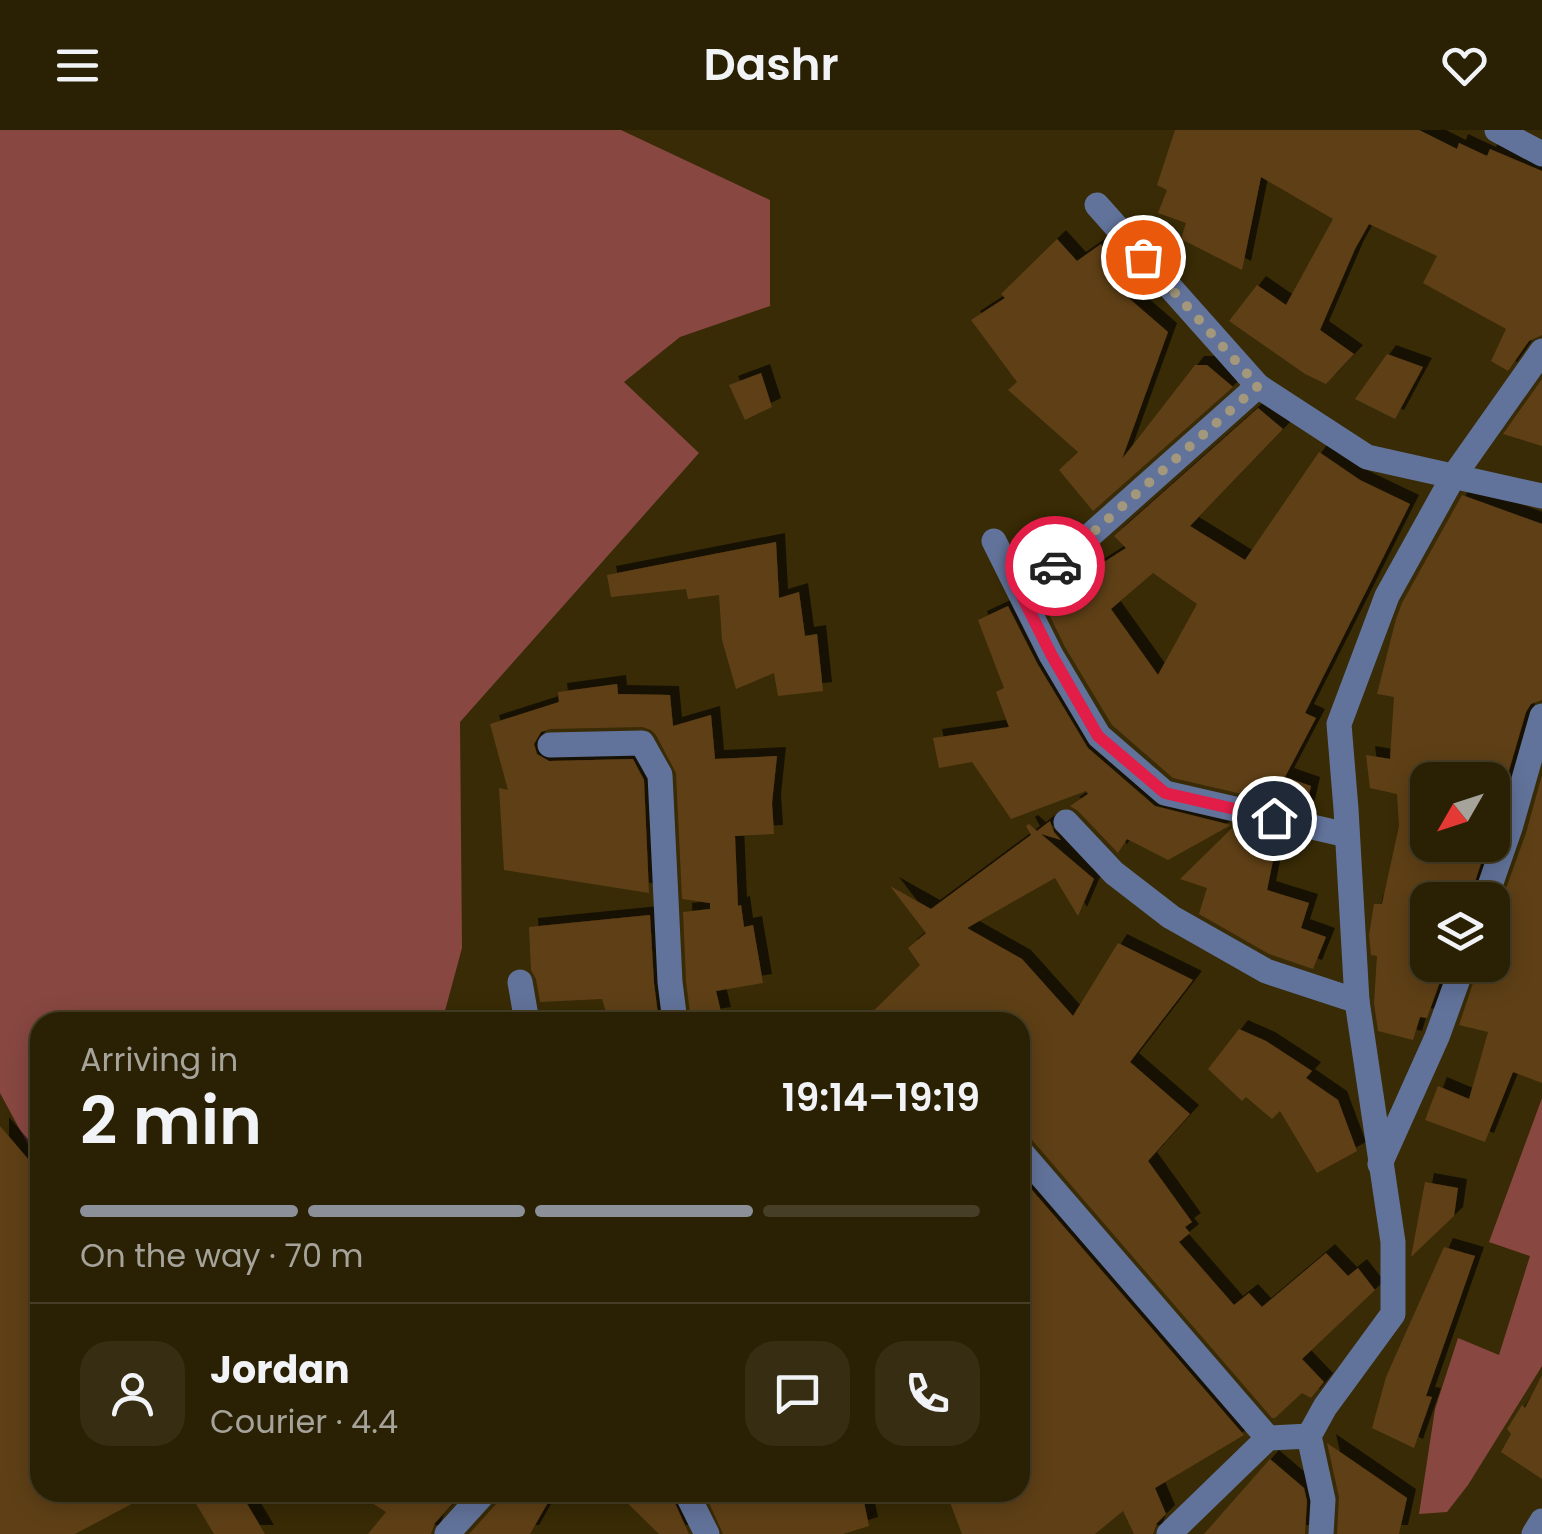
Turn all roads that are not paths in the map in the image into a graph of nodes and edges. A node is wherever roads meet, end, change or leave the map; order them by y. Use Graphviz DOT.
graph roads {
  1 [pos="1497,130"];
  2 [pos="1542,154"];
  3 [pos="1097,205"];
  4 [pos="1542,351"];
  5 [pos="1258,386"];
  6 [pos="1452,476"];
  7 [pos="1542,496"];
  8 [pos="994,541"];
  9 [pos="1022,596"];
  10 [pos="1542,716"];
  11 [pos="550,746"];
  12 [pos="1066,822"];
  13 [pos="1347,835"];
  14 [pos="1492,882"];
  15 [pos="520,982"];
  16 [pos="1457,982"];
  17 [pos="1357,1000"];
  18 [pos="525,1012"];
  19 [pos="674,1012"];
  20 [pos="1030,1163"];
  21 [pos="1380,1164"];
  22 [pos="1308,1436"];
  23 [pos="1268,1438"];
  24 [pos="476,1502"];
  25 [pos="691,1502"];
  26 [pos="1542,1521"];
  27 [pos="447,1534"];
  28 [pos="708,1534"];
  29 [pos="1169,1534"];
  30 [pos="1321,1534"];
  31 [pos="1534,1534"];
  1 -- 2 [label="street"];
  3 -- 5 [label="street"];
  4 -- 6 [label="street"];
  5 -- 6 [label="street"];
  5 -- 9 [label="street"];
  6 -- 7 [label="street"];
  6 -- 13 [label="street"];
  8 -- 9 [label="street"];
  9 -- 13 [label="street"];
  10 -- 14 [label="street"];
  11 -- 19 [label="street"];
  12 -- 17 [label="street"];
  13 -- 17 [label="street"];
  15 -- 18 [label="street"];
  16 -- 21 [label="street"];
  17 -- 21 [label="street"];
  20 -- 23 [label="street"];
  21 -- 22 [label="street"];
  22 -- 23 [label="street"];
  22 -- 30 [label="street"];
  23 -- 29 [label="street"];
  24 -- 27 [label="street"];
  25 -- 28 [label="street"];
  26 -- 31 [label="street"];
}
